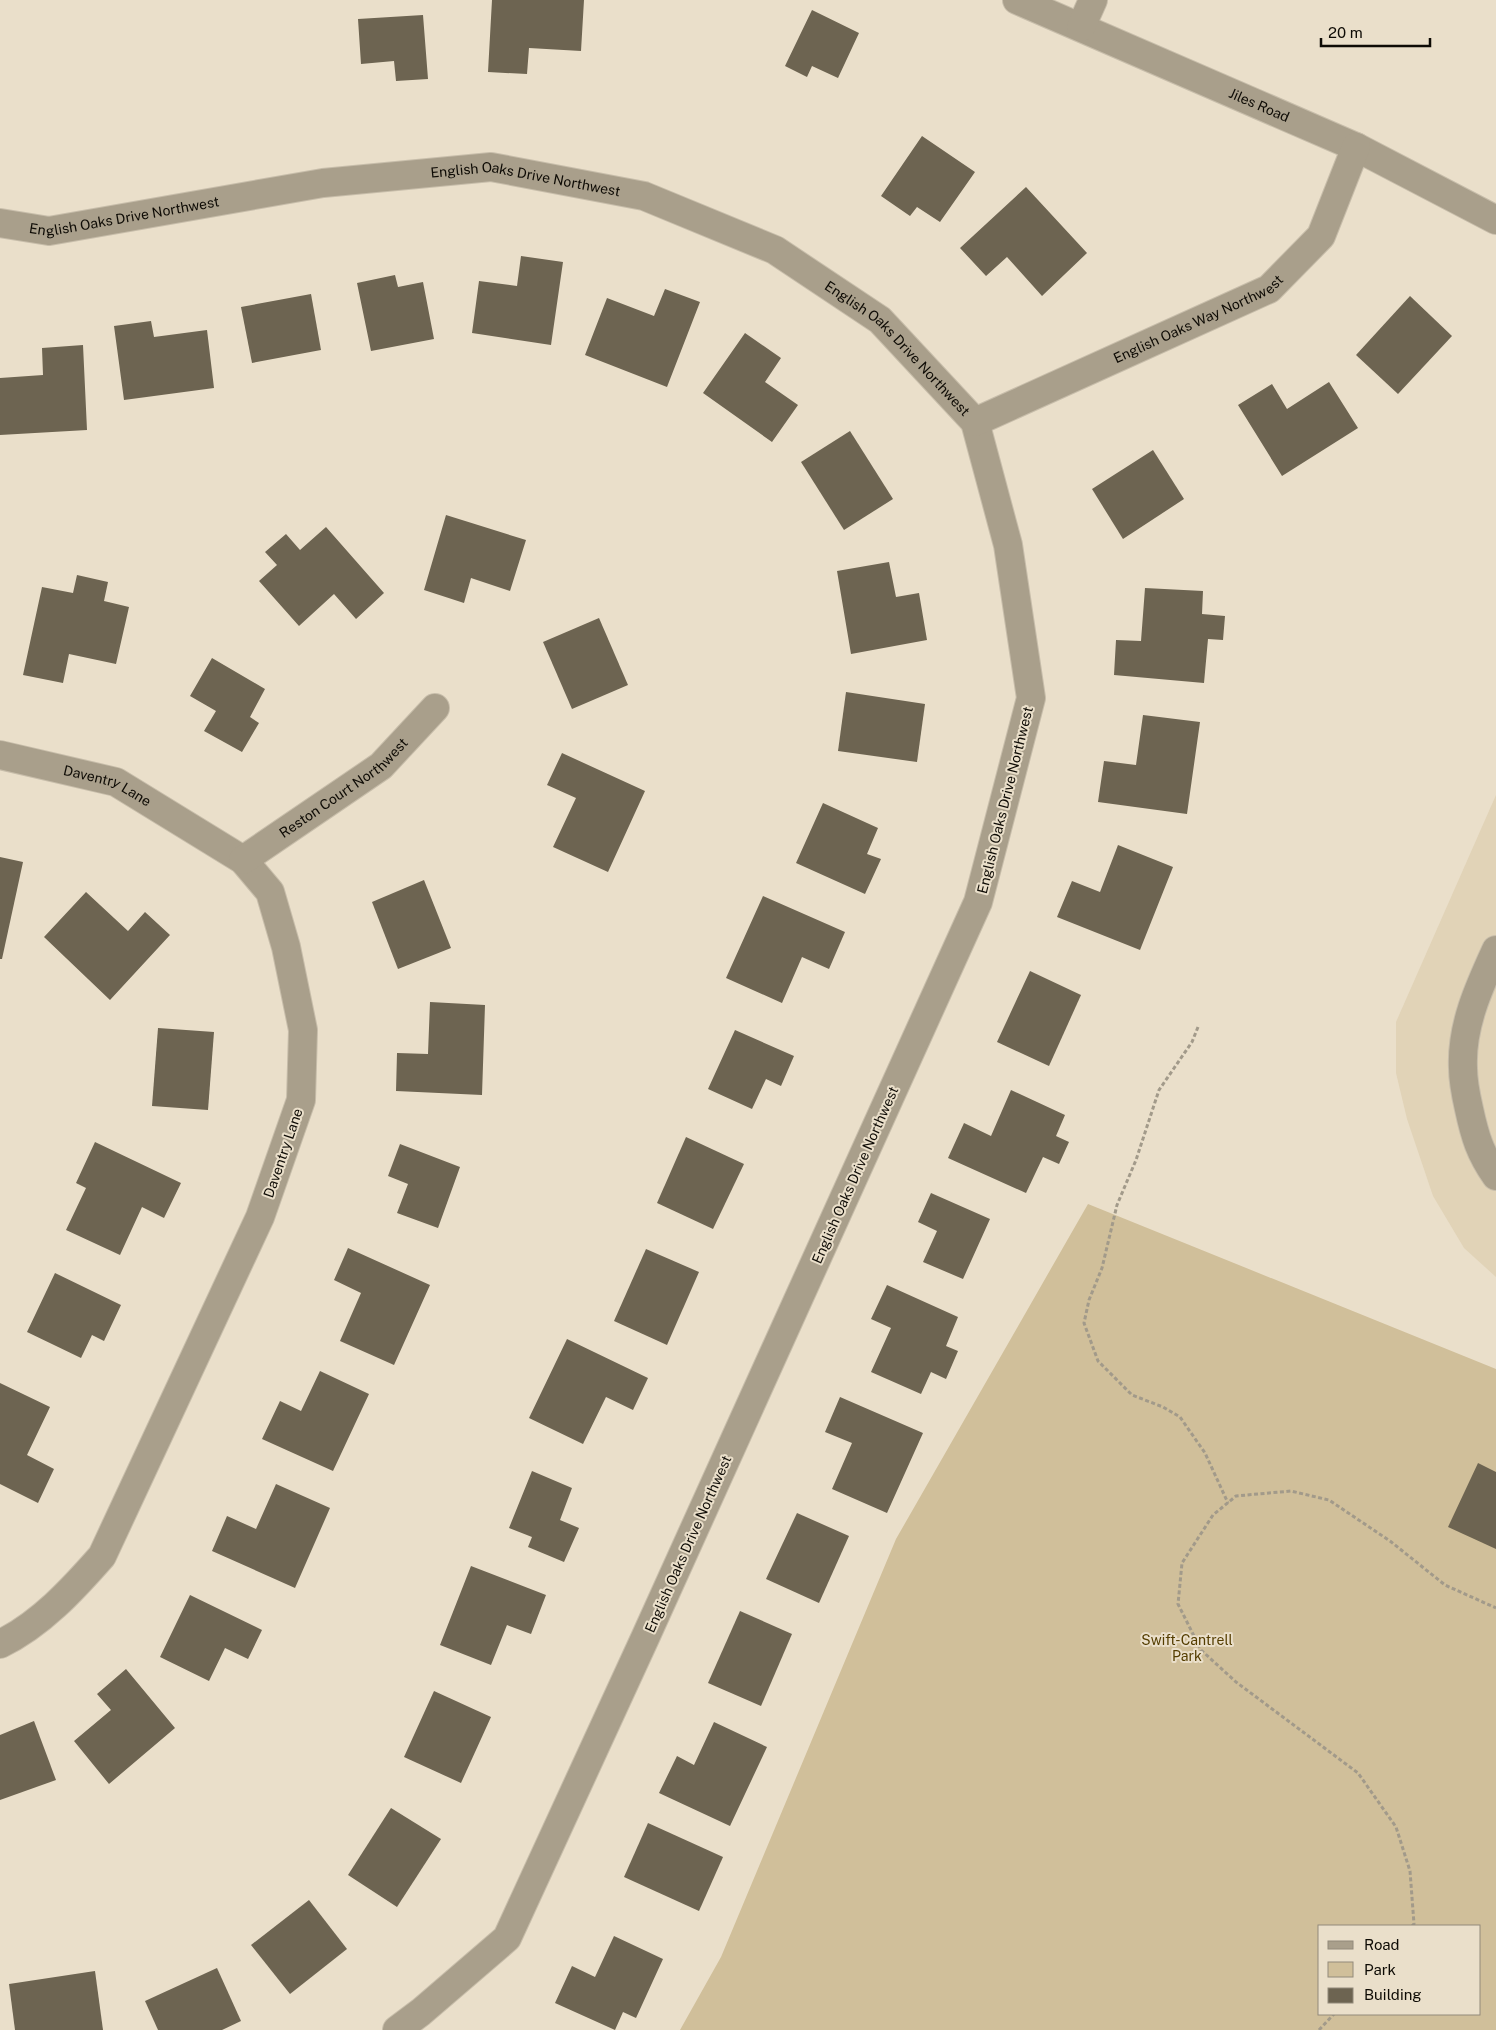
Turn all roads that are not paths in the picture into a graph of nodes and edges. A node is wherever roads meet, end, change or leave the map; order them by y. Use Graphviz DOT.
graph roads {
  1 [pos="1017,0"];
  2 [pos="1092,0"];
  3 [pos="1081,27"];
  4 [pos="1356,147"];
  5 [pos="1496,220"];
  6 [pos="0,222"];
  7 [pos="975,422"];
  8 [pos="435,708"];
  9 [pos="0,755"];
  10 [pos="243,860"];
  11 [pos="1496,950"];
  12 [pos="1496,1176"];
  13 [pos="0,1644"];
  14 [pos="397,2030"];
  1 -- 3 [label="street, Jiles Road"];
  2 -- 3 [label="street"];
  3 -- 4 [label="street, Jiles Road"];
  4 -- 5 [label="street, Jiles Road"];
  4 -- 7 [label="street, English Oaks Way Northwest"];
  6 -- 7 [label="street, English Oaks Drive Northwest"];
  7 -- 14 [label="street, English Oaks Drive Northwest"];
  8 -- 10 [label="street, Reston Court Northwest"];
  9 -- 10 [label="street, Daventry Lane"];
  10 -- 13 [label="street, Daventry Lane"];
  11 -- 12 [label="street"];
}
